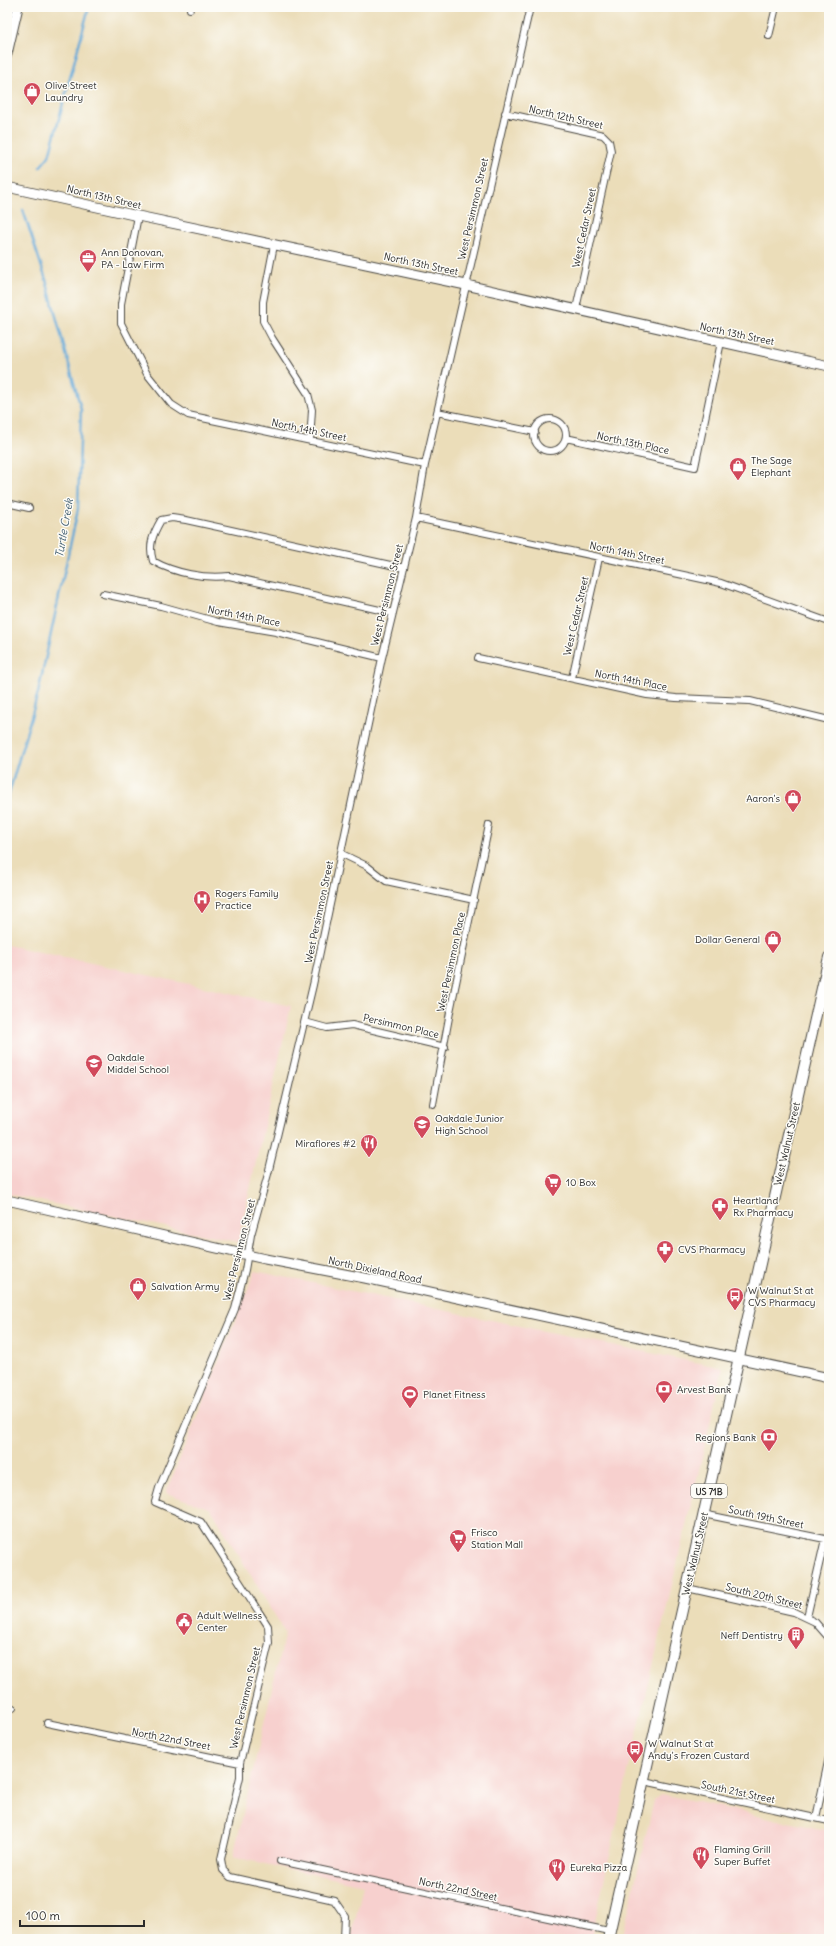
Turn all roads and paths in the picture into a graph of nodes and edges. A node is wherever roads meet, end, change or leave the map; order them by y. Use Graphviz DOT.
graph roads {
  1 [pos="18,7"];
  2 [pos="530,7"];
  3 [pos="776,7"];
  4 [pos="769,36"];
  5 [pos="7,54"];
  6 [pos="505,113"];
  7 [pos="611,151"];
  8 [pos="7,187"];
  9 [pos="138,216"];
  10 [pos="274,245"];
  11 [pos="466,285"];
  12 [pos="576,309"];
  13 [pos="721,342"];
  14 [pos="829,366"];
  15 [pos="437,412"];
  16 [pos="535,432"];
  17 [pos="566,438"];
  18 [pos="310,441"];
  19 [pos="425,465"];
  20 [pos="7,503"];
  21 [pos="29,508"];
  22 [pos="416,518"];
  23 [pos="599,558"];
  24 [pos="404,568"];
  25 [pos="103,594"];
  26 [pos="393,613"];
  27 [pos="829,622"];
  28 [pos="382,658"];
  29 [pos="478,658"];
  30 [pos="572,678"];
  31 [pos="829,720"];
  32 [pos="489,825"];
  33 [pos="342,854"];
  34 [pos="474,900"];
  35 [pos="829,957"];
  36 [pos="305,1022"];
  37 [pos="445,1047"];
  38 [pos="433,1104"];
  39 [pos="7,1200"];
  40 [pos="248,1255"];
  41 [pos="738,1359"];
  42 [pos="829,1378"];
  43 [pos="703,1514"];
  44 [pos="687,1588"];
  45 [pos="807,1617"];
  46 [pos="829,1638"];
  47 [pos="47,1723"];
  48 [pos="829,1757"];
  49 [pos="240,1763"];
  50 [pos="644,1781"];
  51 [pos="816,1818"];
  52 [pos="829,1821"];
  53 [pos="280,1861"];
  54 [pos="609,1935"];
  55 [pos="344,1939"];
  1 -- 5 [label="main road"];
  2 -- 6 [label="street, West Persimmon Street"];
  3 -- 4 [label="street"];
  6 -- 7 [label="street, North 12th Street"];
  6 -- 11 [label="street, West Persimmon Street"];
  7 -- 12 [label="street, West Cedar Street"];
  8 -- 9 [label="main road, North 13th Street"];
  9 -- 10 [label="main road, North 13th Street"];
  9 -- 18 [label="street, North 14th Street"];
  10 -- 11 [label="main road, North 13th Street"];
  10 -- 18 [label="street"];
  11 -- 12 [label="main road, North 13th Street"];
  11 -- 15 [label="street, West Persimmon Street"];
  12 -- 13 [label="main road, North 13th Street"];
  13 -- 14 [label="main road, North 13th Street"];
  13 -- 17 [label="street, North 13th Place"];
  15 -- 16 [label="street"];
  15 -- 19 [label="street, West Persimmon Street"];
  16 -- 17 [label="street"];
  16 -- 17 [label="street"];
  18 -- 19 [label="street, North 14th Street"];
  19 -- 22 [label="street, West Persimmon Street"];
  20 -- 21 [label="street"];
  22 -- 23 [label="street, North 14th Street"];
  22 -- 24 [label="street, West Persimmon Street"];
  23 -- 27 [label="street, North 14th Street"];
  23 -- 30 [label="street, West Cedar Street"];
  24 -- 26 [label="street, West Persimmon Street"];
  24 -- 26 [label="street"];
  25 -- 28 [label="street, North 14th Place"];
  26 -- 28 [label="street, West Persimmon Street"];
  28 -- 33 [label="street, West Persimmon Street"];
  29 -- 30 [label="street, North 14th Place"];
  30 -- 31 [label="street, North 14th Place"];
  32 -- 34 [label="street, West Persimmon Place"];
  33 -- 34 [label="street"];
  33 -- 36 [label="street, West Persimmon Street"];
  34 -- 37 [label="street, West Persimmon Place"];
  35 -- 41 [label="main road, West Walnut Street / US 71B"];
  36 -- 37 [label="street, Persimmon Place"];
  36 -- 40 [label="street, West Persimmon Street"];
  37 -- 38 [label="street, West Persimmon Place"];
  39 -- 40 [label="main road, North Dixieland Road"];
  40 -- 41 [label="main road, North Dixieland Road"];
  40 -- 49 [label="street, West Persimmon Street"];
  41 -- 42 [label="main road, North Dixieland Road"];
  41 -- 43 [label="main road, West Walnut Street / US 71B"];
  43 -- 44 [label="main road, West Walnut Street / US 71B"];
  43 -- 45 [label="street, South 19th Street"];
  44 -- 45 [label="street, South 20th Street"];
  44 -- 50 [label="main road, West Walnut Street / US 71B"];
  45 -- 46 [label="street, South 20th Street"];
  47 -- 49 [label="street, North 22nd Street"];
  48 -- 51 [label="street"];
  49 -- 55 [label="street"];
  50 -- 51 [label="street, South 21st Street"];
  50 -- 54 [label="main road, West Walnut Street / US 71B"];
  51 -- 52 [label="street, South 21st Street"];
  53 -- 54 [label="street, North 22nd Street"];
}
